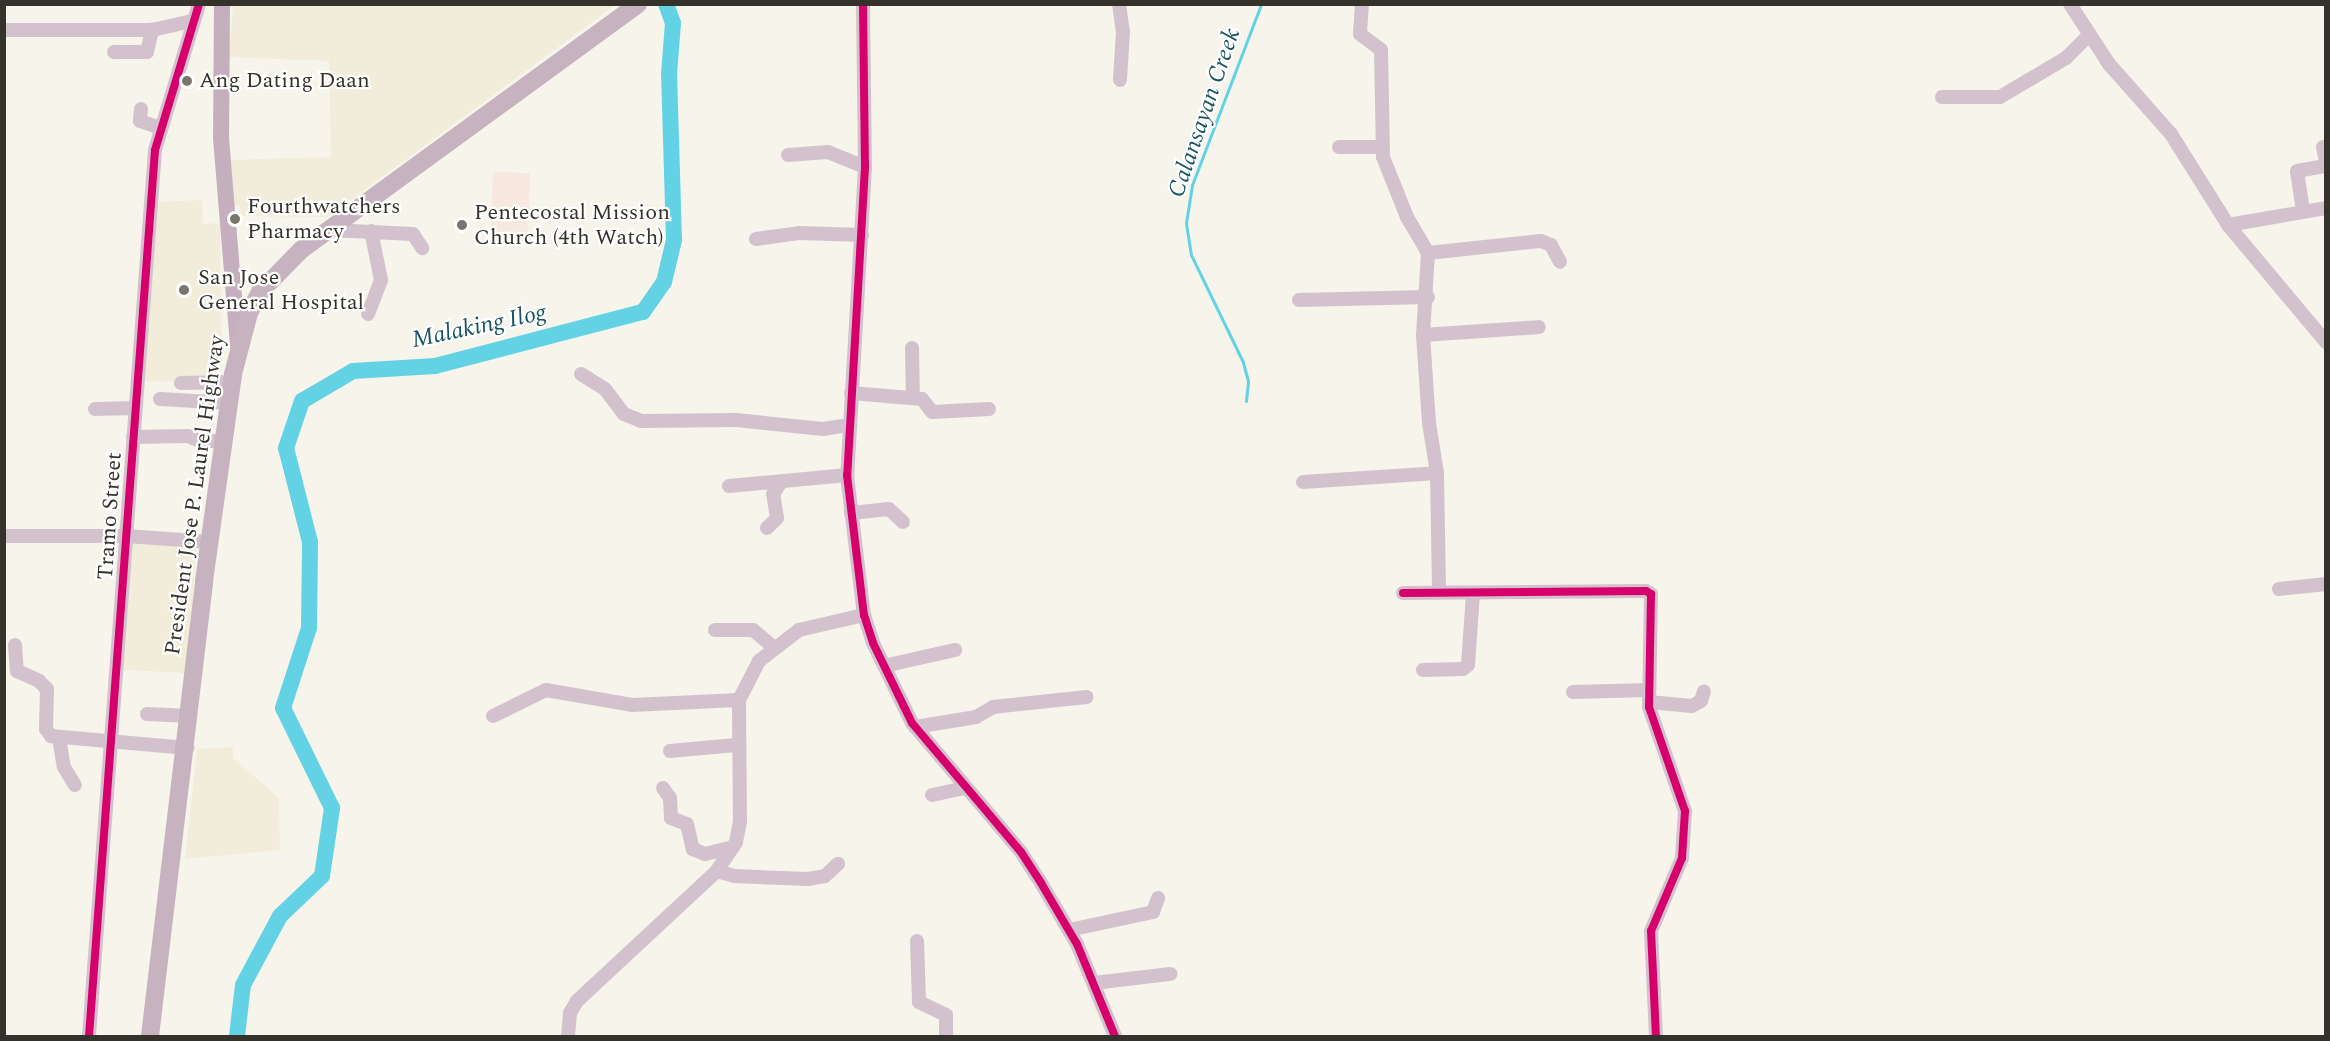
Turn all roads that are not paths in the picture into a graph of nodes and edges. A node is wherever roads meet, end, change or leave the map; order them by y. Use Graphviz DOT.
graph roads {
  1 [pos="199,4"];
  2 [pos="222,4"];
  3 [pos="863,4"];
  4 [pos="1119,4"];
  5 [pos="1362,4"];
  6 [pos="2070,4"];
  7 [pos="635,7"];
  8 [pos="192,21"];
  9 [pos="4,30"];
  10 [pos="152,30"];
  11 [pos="1123,32"];
  12 [pos="1137,33"];
  13 [pos="2089,35"];
  14 [pos="114,52"];
  15 [pos="1120,80"];
  16 [pos="1942,97"];
  17 [pos="141,109"];
  18 [pos="160,128"];
  19 [pos="1339,147"];
  20 [pos="1382,147"];
  21 [pos="788,155"];
  22 [pos="2325,166"];
  23 [pos="865,167"];
  24 [pos="2325,208"];
  25 [pos="2303,211"];
  26 [pos="2228,225"];
  27 [pos="330,230"];
  28 [pos="371,231"];
  29 [pos="862,235"];
  30 [pos="756,238"];
  31 [pos="422,248"];
  32 [pos="1428,252"];
  33 [pos="1560,262"];
  34 [pos="1428,297"];
  35 [pos="1299,300"];
  36 [pos="368,314"];
  37 [pos="1539,327"];
  38 [pos="1424,335"];
  39 [pos="2325,342"];
  40 [pos="238,344"];
  41 [pos="912,348"];
  42 [pos="581,374"];
  43 [pos="232,382"];
  44 [pos="182,383"];
  45 [pos="851,393"];
  46 [pos="913,398"];
  47 [pos="160,399"];
  48 [pos="229,403"];
  49 [pos="135,408"];
  50 [pos="95,409"];
  51 [pos="989,410"];
  52 [pos="848,425"];
  53 [pos="133,437"];
  54 [pos="225,441"];
  55 [pos="1437,473"];
  56 [pos="847,475"];
  57 [pos="1303,482"];
  58 [pos="781,483"];
  59 [pos="729,486"];
  60 [pos="851,513"];
  61 [pos="903,522"];
  62 [pos="766,528"];
  63 [pos="4,536"];
  64 [pos="127,536"];
  65 [pos="210,542"];
  66 [pos="2325,584"];
  67 [pos="2279,589"];
  68 [pos="1440,592"];
  69 [pos="1403,593"];
  70 [pos="1473,593"];
  71 [pos="864,615"];
  72 [pos="715,630"];
  73 [pos="15,645"];
  74 [pos="773,647"];
  75 [pos="955,650"];
  76 [pos="884,666"];
  77 [pos="1423,670"];
  78 [pos="1704,691"];
  79 [pos="1573,692"];
  80 [pos="1648,696"];
  81 [pos="1086,697"];
  82 [pos="739,700"];
  83 [pos="147,714"];
  84 [pos="190,716"];
  85 [pos="493,716"];
  86 [pos="915,727"];
  87 [pos="59,737"];
  88 [pos="110,742"];
  89 [pos="736,745"];
  90 [pos="187,748"];
  91 [pos="670,751"];
  92 [pos="75,785"];
  93 [pos="663,788"];
  94 [pos="966,788"];
  95 [pos="932,795"];
  96 [pos="733,847"];
  97 [pos="838,864"];
  98 [pos="717,871"];
  99 [pos="1158,898"];
  100 [pos="1068,930"];
  101 [pos="917,941"];
  102 [pos="1170,974"];
  103 [pos="1094,983"];
  104 [pos="89,1036"];
  105 [pos="150,1036"];
  106 [pos="568,1036"];
  107 [pos="946,1036"];
  108 [pos="1115,1036"];
  109 [pos="1656,1036"];
  1 -- 8 [label="street, Tramo Street"];
  2 -- 40 [label="main road"];
  3 -- 23 [label="street"];
  4 -- 11 [label="street"];
  5 -- 20 [label="street"];
  6 -- 13 [label="street"];
  7 -- 27 [label="highway, President Jose P. Laurel Highway"];
  8 -- 10 [label="street"];
  8 -- 18 [label="street, Tramo Street"];
  9 -- 10 [label="street"];
  10 -- 14 [label="street"];
  11 -- 12 [label="street"];
  11 -- 15 [label="street"];
  13 -- 16 [label="street"];
  13 -- 26 [label="street"];
  17 -- 18 [label="street"];
  18 -- 49 [label="street, Tramo Street"];
  19 -- 20 [label="street"];
  20 -- 32 [label="street"];
  21 -- 23 [label="street"];
  22 -- 25 [label="street"];
  23 -- 29 [label="street"];
  24 -- 25 [label="street"];
  25 -- 26 [label="street"];
  26 -- 39 [label="street"];
  27 -- 28 [label="street"];
  27 -- 40 [label="highway, President Jose P. Laurel Highway"];
  28 -- 31 [label="street"];
  28 -- 36 [label="street"];
  29 -- 30 [label="street"];
  29 -- 45 [label="street"];
  32 -- 33 [label="street"];
  32 -- 34 [label="street"];
  34 -- 35 [label="street"];
  34 -- 38 [label="street"];
  37 -- 38 [label="street"];
  38 -- 55 [label="street"];
  40 -- 43 [label="highway, President Jose P. Laurel Highway"];
  41 -- 46 [label="street"];
  42 -- 52 [label="street"];
  43 -- 44 [label="street"];
  43 -- 48 [label="highway, President Jose P. Laurel Highway"];
  45 -- 46 [label="street"];
  45 -- 52 [label="street"];
  46 -- 51 [label="street"];
  47 -- 48 [label="street"];
  48 -- 54 [label="highway, President Jose P. Laurel Highway"];
  49 -- 50 [label="street"];
  49 -- 53 [label="street, Tramo Street"];
  52 -- 56 [label="street"];
  53 -- 54 [label="street"];
  53 -- 64 [label="street, Tramo Street"];
  54 -- 65 [label="highway, President Jose P. Laurel Highway"];
  55 -- 57 [label="street"];
  55 -- 68 [label="street"];
  56 -- 58 [label="street"];
  56 -- 60 [label="street"];
  58 -- 59 [label="street"];
  58 -- 62 [label="street"];
  60 -- 61 [label="street"];
  60 -- 71 [label="street"];
  63 -- 64 [label="street"];
  64 -- 65 [label="street"];
  64 -- 88 [label="street, Tramo Street"];
  65 -- 84 [label="highway, President Jose P. Laurel Highway"];
  66 -- 67 [label="street"];
  68 -- 69 [label="street"];
  68 -- 70 [label="street"];
  70 -- 77 [label="street"];
  70 -- 80 [label="street"];
  71 -- 74 [label="street"];
  71 -- 76 [label="street"];
  72 -- 74 [label="street"];
  73 -- 87 [label="street"];
  74 -- 82 [label="street"];
  75 -- 76 [label="street"];
  76 -- 86 [label="street"];
  78 -- 80 [label="street"];
  79 -- 80 [label="street"];
  80 -- 109 [label="street"];
  81 -- 86 [label="street"];
  82 -- 85 [label="street"];
  82 -- 89 [label="street"];
  83 -- 84 [label="street"];
  84 -- 90 [label="highway, President Jose P. Laurel Highway"];
  86 -- 94 [label="street"];
  87 -- 88 [label="street"];
  87 -- 92 [label="street"];
  88 -- 90 [label="street"];
  88 -- 104 [label="street, Tramo Street"];
  89 -- 91 [label="street"];
  89 -- 96 [label="street"];
  90 -- 105 [label="highway, President Jose P. Laurel Highway"];
  93 -- 96 [label="street"];
  94 -- 95 [label="street"];
  94 -- 100 [label="street"];
  96 -- 98 [label="street"];
  97 -- 98 [label="street"];
  98 -- 106 [label="street"];
  99 -- 100 [label="street"];
  100 -- 103 [label="street"];
  101 -- 107 [label="street"];
  102 -- 103 [label="street"];
  103 -- 108 [label="street"];
}
